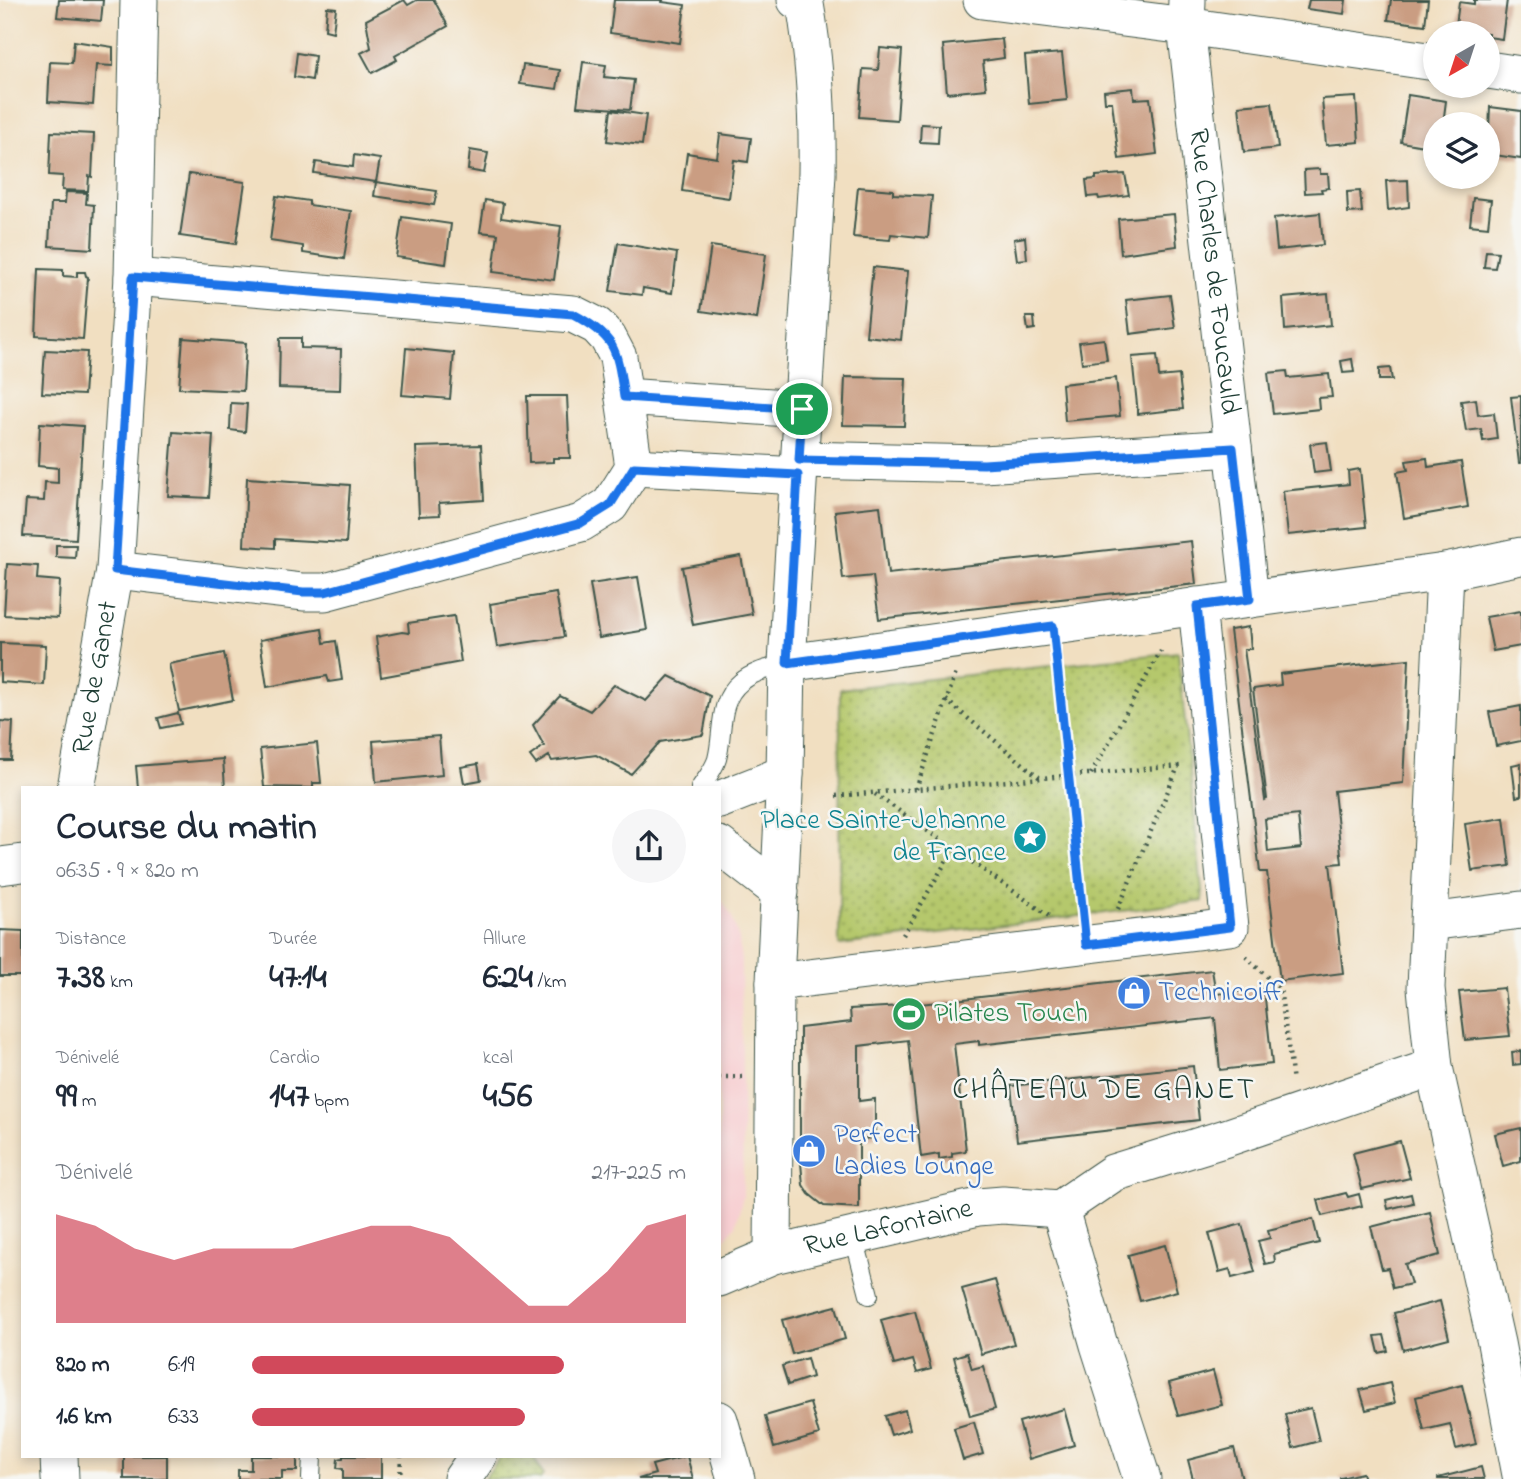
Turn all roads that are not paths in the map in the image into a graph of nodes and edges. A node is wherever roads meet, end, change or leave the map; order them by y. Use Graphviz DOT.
graph roads {
  1 [pos="139,0"];
  2 [pos="982,0"];
  3 [pos="805,1"];
  4 [pos="1186,13"];
  5 [pos="1423,60"];
  6 [pos="1500,72"];
  7 [pos="1521,75"];
  8 [pos="133,277"];
  9 [pos="624,397"];
  10 [pos="802,409"];
  11 [pos="1233,448"];
  12 [pos="634,467"];
  13 [pos="799,468"];
  14 [pos="1521,555"];
  15 [pos="115,570"];
  16 [pos="1444,572"];
  17 [pos="1250,599"];
  18 [pos="1197,606"];
  19 [pos="787,663"];
  20 [pos="785,774"];
  21 [pos="76,786"];
  22 [pos="701,786"];
  23 [pos="721,799"];
  24 [pos="721,847"];
  25 [pos="21,863"];
  26 [pos="0,866"];
  27 [pos="780,892"];
  28 [pos="1521,911"];
  29 [pos="1430,922"];
  30 [pos="775,982"];
  31 [pos="1434,1067"];
  32 [pos="1060,1209"];
  33 [pos="854,1237"];
  34 [pos="773,1255"];
  35 [pos="721,1277"];
  36 [pos="869,1295"];
  37 [pos="721,1427"];
  38 [pos="59,1458"];
  39 [pos="312,1458"];
  40 [pos="477,1458"];
  41 [pos="1521,1475"];
  42 [pos="60,1479"];
  43 [pos="311,1479"];
  44 [pos="462,1479"];
  45 [pos="736,1479"];
  46 [pos="1142,1479"];
  1 -- 8 [label="street, Rue de Ganet"];
  2 -- 4 [label="street"];
  3 -- 10 [label="street"];
  4 -- 5 [label="street"];
  4 -- 11 [label="street, Rue Charles de Foucauld"];
  6 -- 7 [label="street"];
  8 -- 9 [label="street"];
  8 -- 15 [label="street, Rue de Ganet"];
  9 -- 10 [label="street"];
  9 -- 12 [label="street"];
  10 -- 13 [label="street"];
  11 -- 13 [label="street"];
  11 -- 17 [label="street, Rue Charles de Foucauld"];
  12 -- 13 [label="street"];
  12 -- 15 [label="street"];
  13 -- 19 [label="street"];
  14 -- 16 [label="street"];
  15 -- 21 [label="street, Rue de Ganet"];
  16 -- 17 [label="street"];
  16 -- 29 [label="street"];
  17 -- 18 [label="street"];
  18 -- 19 [label="street"];
  18 -- 30 [label="street"];
  19 -- 20 [label="street"];
  19 -- 22 [label="lane"];
  20 -- 23 [label="street"];
  20 -- 27 [label="street"];
  24 -- 27 [label="street"];
  25 -- 26 [label="street"];
  27 -- 30 [label="street"];
  28 -- 29 [label="street"];
  29 -- 31 [label="street"];
  30 -- 34 [label="street"];
  31 -- 32 [label="street"];
  31 -- 41 [label="street"];
  32 -- 33 [label="street, Rue Lafontaine"];
  32 -- 46 [label="street"];
  33 -- 34 [label="street, Rue Lafontaine"];
  33 -- 36 [label="lane"];
  34 -- 35 [label="street, Rue Lafontaine"];
  37 -- 45 [label="street"];
  38 -- 42 [label="street"];
  39 -- 43 [label="lane"];
  40 -- 44 [label="street"];
}
